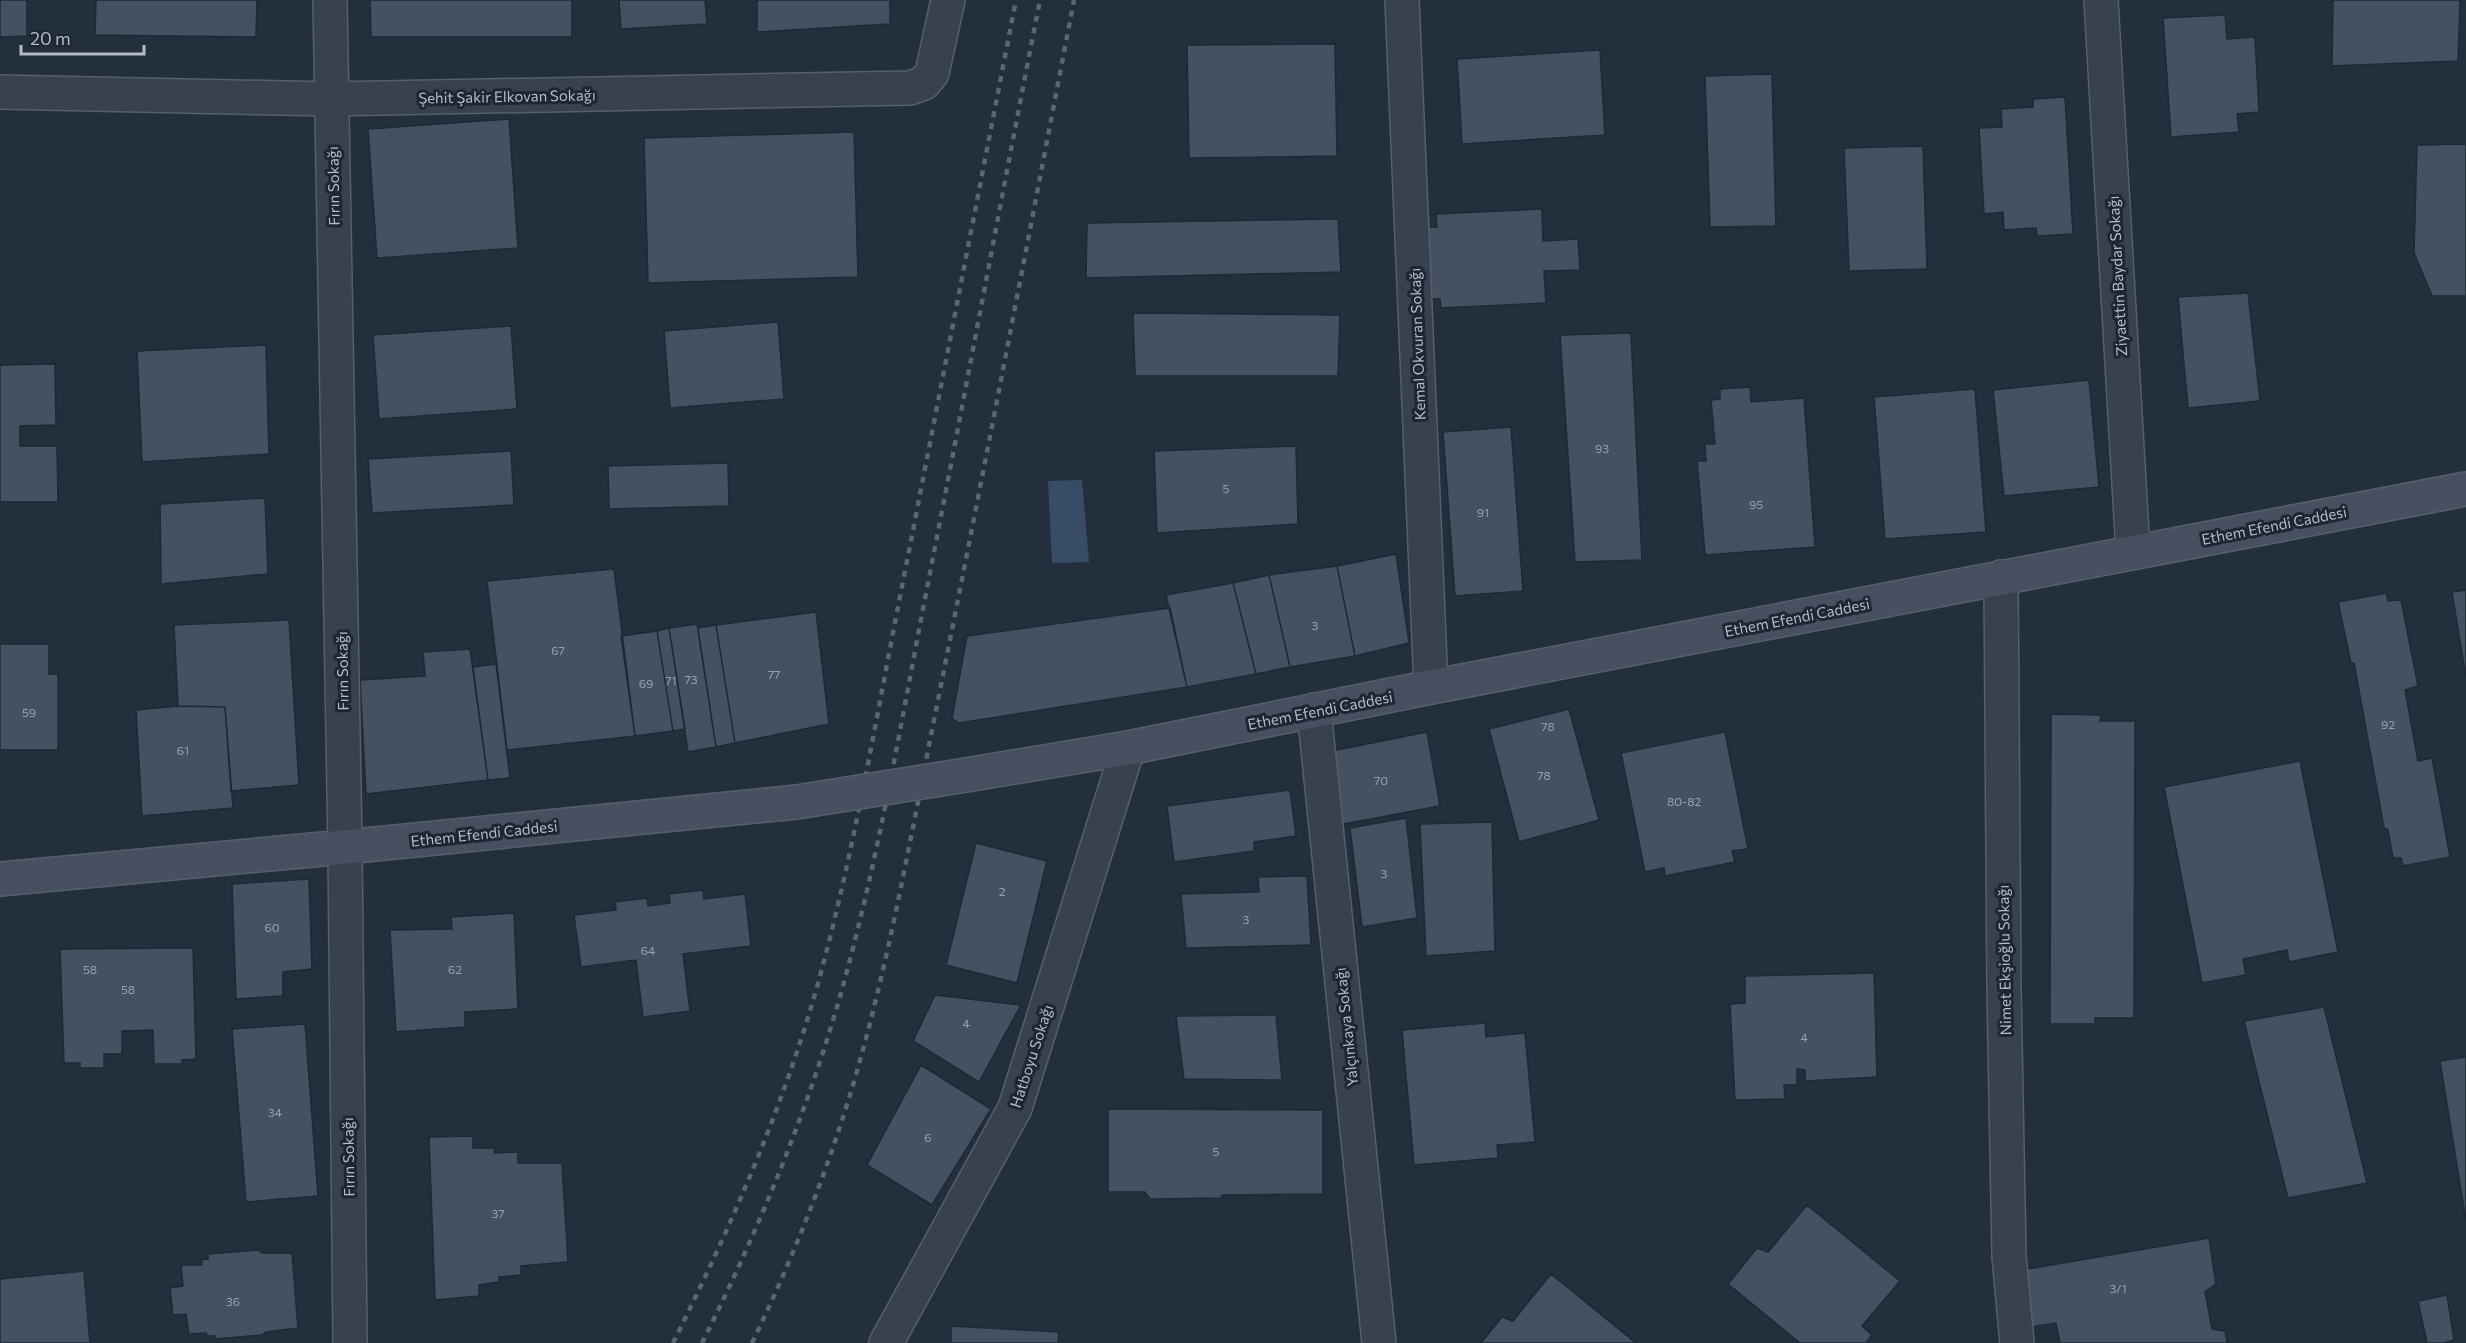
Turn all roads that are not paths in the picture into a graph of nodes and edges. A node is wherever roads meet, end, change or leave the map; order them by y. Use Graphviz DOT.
graph roads {
  1 [pos="330,0"];
  2 [pos="948,0"];
  3 [pos="1402,0"];
  4 [pos="2102,0"];
  5 [pos="0,92"];
  6 [pos="331,99"];
  7 [pos="2466,489"];
  8 [pos="2133,552"];
  9 [pos="2001,577"];
  10 [pos="1431,687"];
  11 [pos="1314,710"];
  12 [pos="1128,748"];
  13 [pos="345,847"];
  14 [pos="0,879"];
  15 [pos="350,1343"];
  16 [pos="886,1343"];
  17 [pos="1379,1343"];
  18 [pos="2017,1343"];
  1 -- 6 [label="street, Fırın Sokağı"];
  2 -- 6 [label="street, Şehit Şakir Elkovan Sokağı"];
  3 -- 10 [label="street, Kemal Okvuran Sokağı"];
  4 -- 8 [label="street, Ziyaettin Baydar Sokağı"];
  5 -- 6 [label="street, Şehit Şakir Elkovan Sokağı"];
  6 -- 13 [label="street, Fırın Sokağı"];
  7 -- 8 [label="main road, Ethem Efendi Caddesi"];
  8 -- 9 [label="main road, Ethem Efendi Caddesi"];
  9 -- 10 [label="main road, Ethem Efendi Caddesi"];
  9 -- 18 [label="street, Nimet Ekşioğlu Sokağı"];
  10 -- 11 [label="main road, Ethem Efendi Caddesi"];
  11 -- 12 [label="main road, Ethem Efendi Caddesi"];
  11 -- 17 [label="street, Yalçınkaya Sokağı"];
  12 -- 13 [label="main road, Ethem Efendi Caddesi, bridge"];
  12 -- 16 [label="street, Hatboyu Sokağı"];
  13 -- 14 [label="main road, Ethem Efendi Caddesi"];
  13 -- 15 [label="street, Fırın Sokağı"];
}
